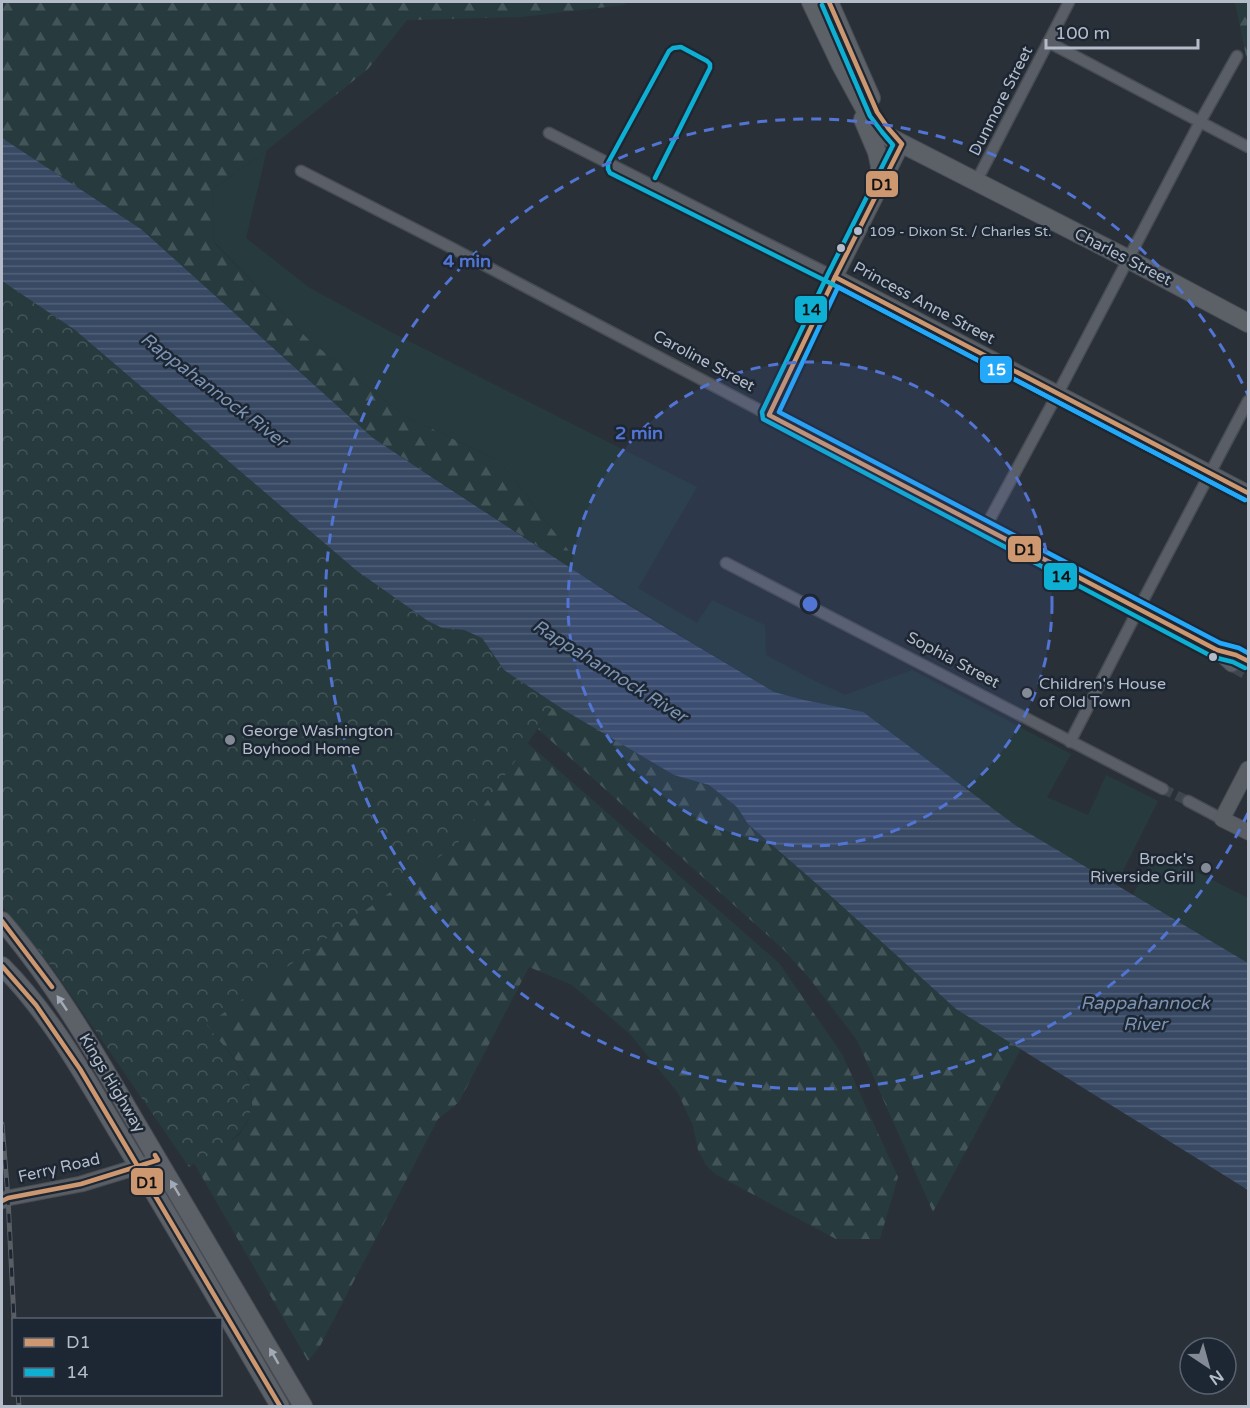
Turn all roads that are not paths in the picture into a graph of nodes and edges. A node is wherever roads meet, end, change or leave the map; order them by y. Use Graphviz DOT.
graph roads {
  1 [pos="811,2"];
  2 [pos="829,2"];
  3 [pos="1069,2"];
  4 [pos="1048,42"];
  5 [pos="1237,56"];
  6 [pos="841,65"];
  7 [pos="1200,122"];
  8 [pos="549,133"];
  9 [pos="902,144"];
  10 [pos="1248,147"];
  11 [pos="301,171"];
  12 [pos="976,182"];
  13 [pos="879,188"];
  14 [pos="1128,259"];
  15 [pos="835,277"];
  16 [pos="1248,323"];
  17 [pos="1058,393"];
  18 [pos="1248,400"];
  19 [pos="769,415"];
  20 [pos="1210,474"];
  21 [pos="1248,493"];
  22 [pos="985,528"];
  23 [pos="726,563"];
  24 [pos="1139,608"];
  25 [pos="1234,659"];
  26 [pos="1070,742"];
  27 [pos="1248,769"];
  28 [pos="1163,789"];
  29 [pos="1188,801"];
  30 [pos="1222,819"];
  31 [pos="1248,832"];
  32 [pos="2,921"];
  33 [pos="2,966"];
  34 [pos="158,1160"];
  35 [pos="139,1167"];
  36 [pos="2,1201"];
  37 [pos="280,1407"];
  38 [pos="303,1407"];
  1 -- 6 [label="main road"];
  2 -- 9 [label="main road"];
  3 -- 4 [label="street, Dunmore Street"];
  4 -- 7 [label="street"];
  4 -- 12 [label="street, Dunmore Street"];
  5 -- 7 [label="street"];
  6 -- 9 [label="main road, Charles Street"];
  6 -- 13 [label="main road"];
  7 -- 10 [label="street"];
  7 -- 14 [label="street"];
  8 -- 15 [label="street, Princess Anne Street"];
  9 -- 12 [label="main road, Charles Street"];
  9 -- 13 [label="street"];
  11 -- 19 [label="street, Caroline Street"];
  12 -- 14 [label="main road, Charles Street"];
  13 -- 15 [label="street"];
  14 -- 16 [label="main road, Charles Street"];
  14 -- 17 [label="street"];
  15 -- 17 [label="street, Princess Anne Street"];
  15 -- 19 [label="street"];
  17 -- 20 [label="street, Princess Anne Street"];
  17 -- 22 [label="street"];
  18 -- 20 [label="street"];
  19 -- 22 [label="street, Caroline Street"];
  20 -- 21 [label="street, Princess Anne Street"];
  20 -- 24 [label="street"];
  22 -- 24 [label="street, Caroline Street"];
  23 -- 26 [label="street, Sophia Street"];
  24 -- 25 [label="street, Caroline Street"];
  24 -- 26 [label="street"];
  26 -- 28 [label="street, Sophia Street"];
  27 -- 30 [label="street"];
  29 -- 30 [label="street"];
  30 -- 31 [label="street"];
  34 -- 32 [label="main road, Kings Highway, one-way"];
  33 -- 35 [label="main road, Kings Highway"];
  34 -- 35 [label="street, Ferry Road"];
  38 -- 34 [label="main road, Kings Highway, one-way"];
  35 -- 36 [label="street, Ferry Road"];
  35 -- 37 [label="main road, Kings Highway"];
}
